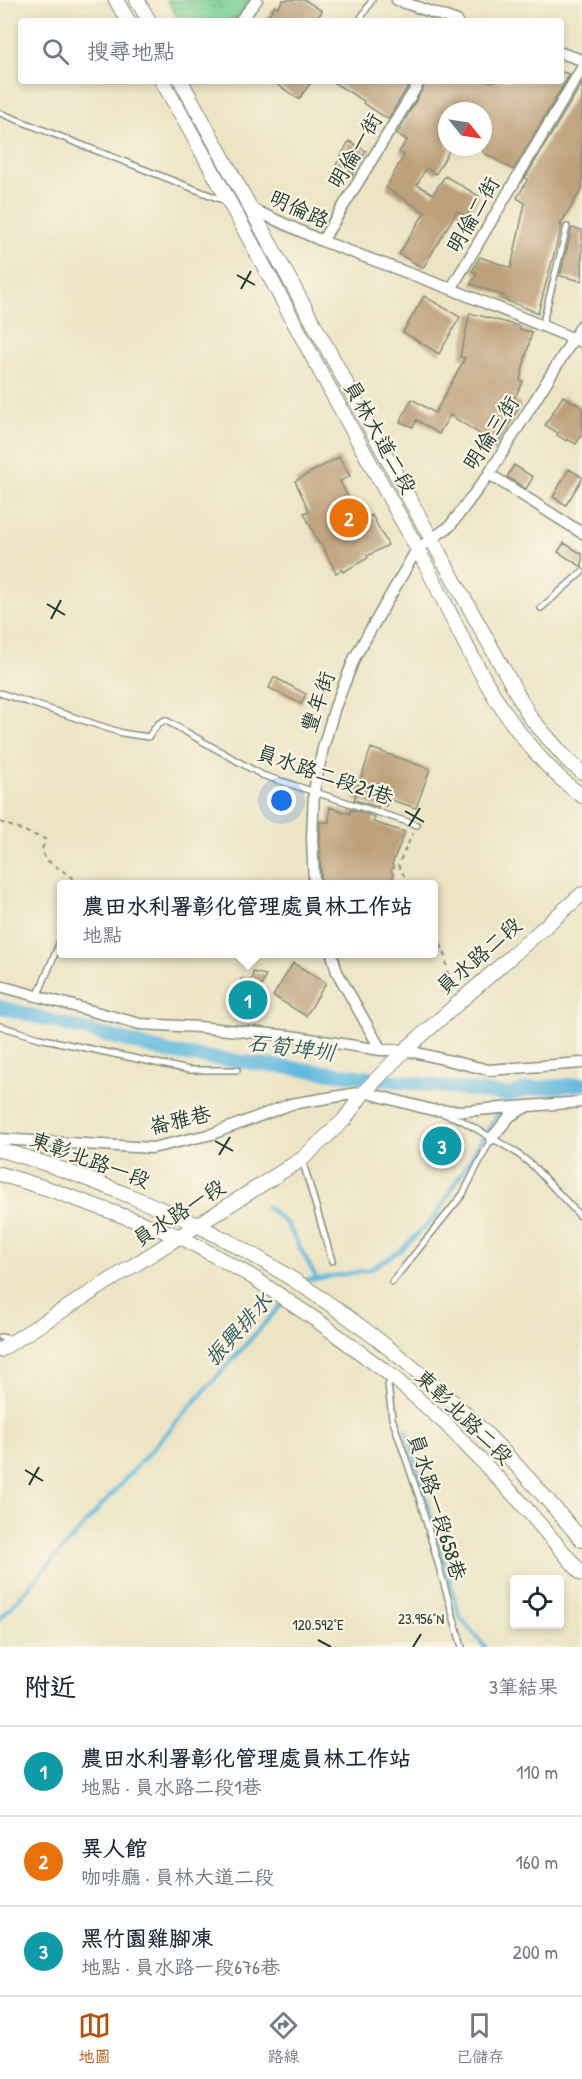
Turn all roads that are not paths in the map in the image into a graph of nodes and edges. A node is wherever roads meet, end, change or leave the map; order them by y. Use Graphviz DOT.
graph roads {
  1 [pos="116,0"];
  2 [pos="137,0"];
  3 [pos="257,0"];
  4 [pos="372,0"];
  5 [pos="398,0"];
  6 [pos="126,18"];
  7 [pos="146,18"];
  8 [pos="242,18"];
  9 [pos="361,18"];
  10 [pos="449,18"];
  11 [pos="564,54"];
  12 [pos="582,60"];
  13 [pos="582,68"];
  14 [pos="164,84"];
  15 [pos="186,84"];
  16 [pos="418,84"];
  17 [pos="0,113"];
  18 [pos="231,203"];
  19 [pos="252,209"];
  20 [pos="567,226"];
  21 [pos="322,241"];
  22 [pos="452,289"];
  23 [pos="582,325"];
  24 [pos="542,326"];
  25 [pos="578,341"];
  26 [pos="489,474"];
  27 [pos="582,533"];
  28 [pos="432,538"];
  29 [pos="417,549"];
  30 [pos="582,572"];
  31 [pos="541,608"];
  32 [pos="0,693"];
  33 [pos="582,772"];
  34 [pos="314,791"];
  35 [pos="582,796"];
  36 [pos="417,825"];
  37 [pos="314,880"];
  38 [pos="582,894"];
  39 [pos="57,949"];
  40 [pos="333,958"];
  41 [pos="0,986"];
  42 [pos="37,996"];
  43 [pos="0,1026"];
  44 [pos="381,1050"];
  45 [pos="405,1050"];
  46 [pos="582,1063"];
  47 [pos="237,1070"];
  48 [pos="364,1092"];
  49 [pos="582,1102"];
  50 [pos="528,1106"];
  51 [pos="462,1115"];
  52 [pos="0,1139"];
  53 [pos="491,1139"];
  54 [pos="0,1150"];
  55 [pos="302,1159"];
  56 [pos="0,1174"];
  57 [pos="582,1218"];
  58 [pos="198,1225"];
  59 [pos="181,1237"];
  60 [pos="332,1261"];
  61 [pos="392,1282"];
  62 [pos="0,1336"];
  63 [pos="16,1340"];
  64 [pos="0,1350"];
  65 [pos="393,1377"];
  66 [pos="582,1540"];
  67 [pos="582,1574"];
  68 [pos="462,1647"];
  1 -- 6 [label="street"];
  2 -- 7 [label="street"];
  3 -- 8 [label="street"];
  4 -- 9 [label="lane"];
  5 -- 10 [label="street"];
  11 -- 12 [label="street"];
  13 -- 22 [label="street, 明倫二街"];
  14 -- 18 [label="street, 員林大道二段"];
  15 -- 19 [label="street, 員林大道二段"];
  16 -- 21 [label="street, 明倫一街"];
  17 -- 18 [label="lane, 明倫路"];
  18 -- 19 [label="lane, 明倫路"];
  18 -- 29 [label="street, 員林大道二段"];
  19 -- 21 [label="street, 明倫路"];
  19 -- 28 [label="street, 員林大道二段"];
  20 -- 24 [label="lane"];
  21 -- 22 [label="street, 明倫路"];
  22 -- 24 [label="street, 明倫路"];
  23 -- 25 [label="street, 明倫三街"];
  24 -- 25 [label="street, 明倫路"];
  25 -- 26 [label="street, 明倫三街"];
  26 -- 27 [label="street"];
  26 -- 28 [label="street, 明倫三街"];
  28 -- 29 [label="street, 明倫三街"];
  28 -- 33 [label="street, 員林大道二段"];
  29 -- 34 [label="street, 豐年街"];
  29 -- 35 [label="street, 員林大道二段"];
  30 -- 31 [label="lane"];
  32 -- 34 [label="lane, 員水路二段21巷"];
  34 -- 36 [label="lane, 員水路二段21巷"];
  34 -- 37 [label="street, 豐年街"];
  38 -- 45 [label="street, 員水路二段"];
  39 -- 42 [label="lane"];
  40 -- 44 [label="street"];
  41 -- 42 [label="street"];
  42 -- 44 [label="street"];
  43 -- 47 [label="lane"];
  44 -- 45 [label="street"];
  45 -- 46 [label="street"];
  45 -- 48 [label="street, 員水路二段"];
  48 -- 51 [label="street"];
  48 -- 52 [label="street, 崙雅巷"];
  48 -- 55 [label="street, 員水路一段"];
  49 -- 50 [label="street"];
  50 -- 51 [label="street"];
  50 -- 53 [label="street"];
  51 -- 53 [label="lane"];
  53 -- 57 [label="lane"];
  53 -- 61 [label="lane"];
  54 -- 58 [label="street, 東彰北路一段"];
  55 -- 58 [label="street, 員水路一段"];
  55 -- 60 [label="lane"];
  56 -- 59 [label="street, 東彰北路一段"];
  58 -- 59 [label="street, 員水路一段"];
  58 -- 66 [label="street, 東彰北路二段"];
  59 -- 63 [label="street, 員水路一段"];
  59 -- 65 [label="street, 東彰北路二段"];
  62 -- 63 [label="lane"];
  63 -- 64 [label="street, 員水路一段"];
  65 -- 67 [label="street, 東彰北路二段"];
  65 -- 68 [label="lane, 員水路一段658巷"];
}
